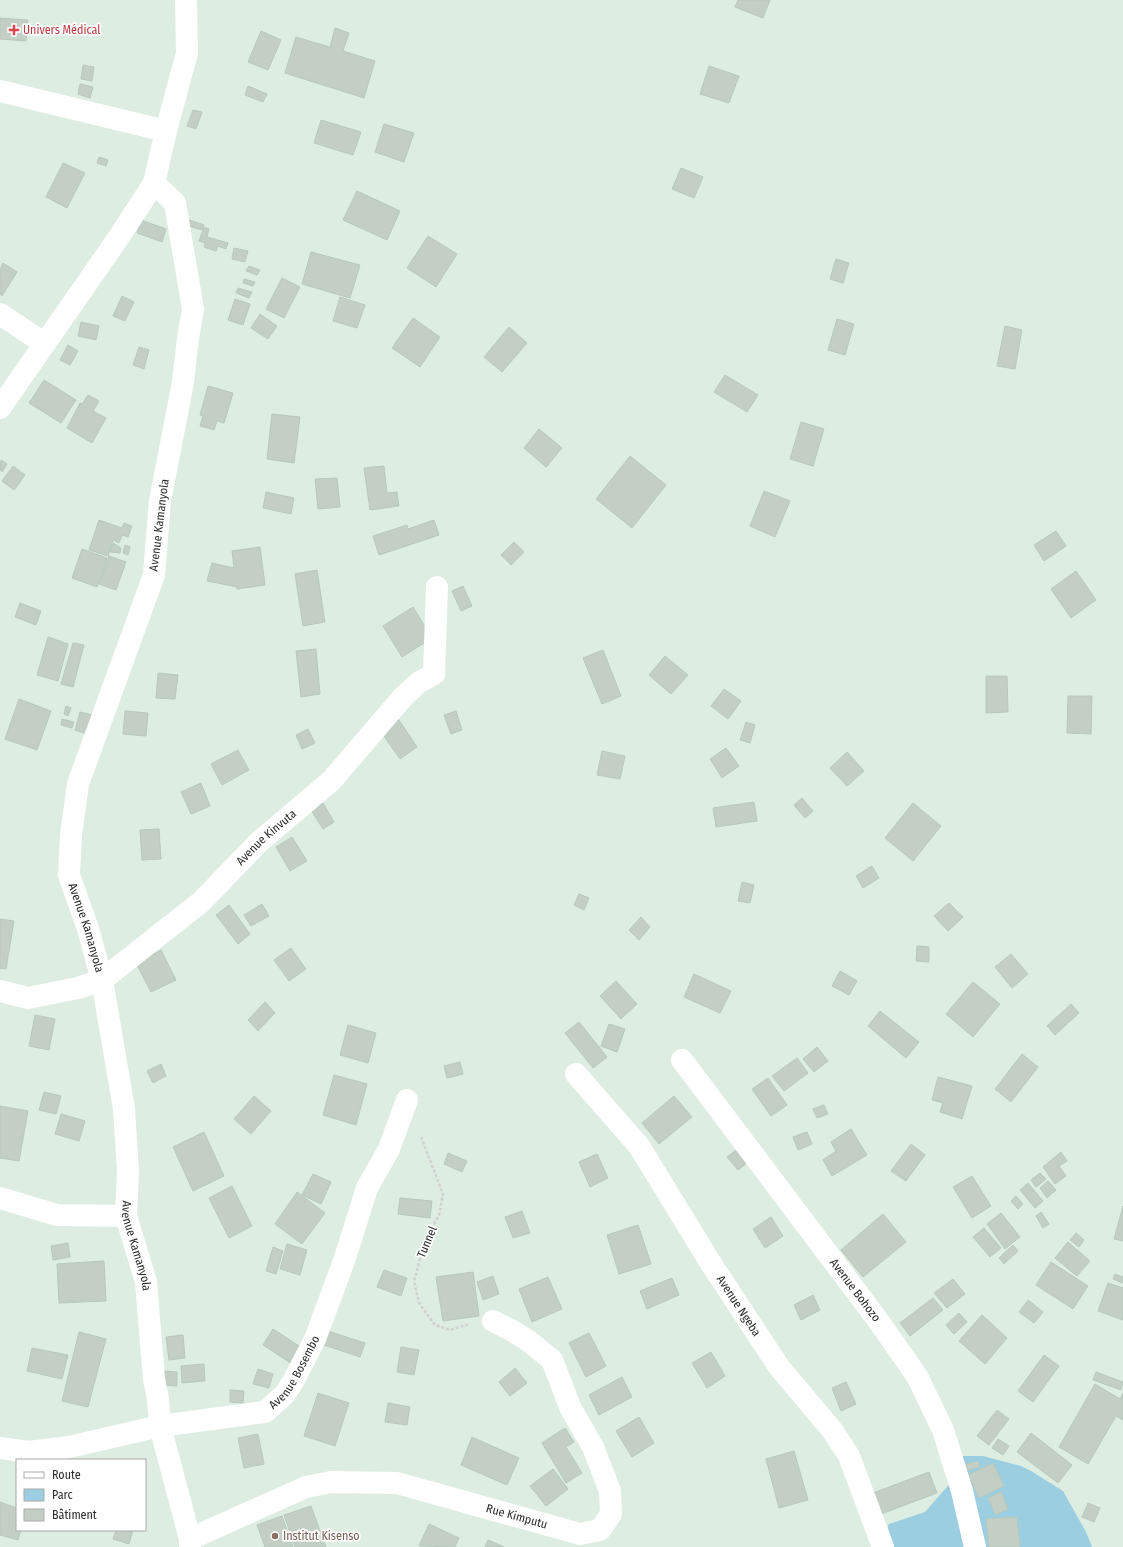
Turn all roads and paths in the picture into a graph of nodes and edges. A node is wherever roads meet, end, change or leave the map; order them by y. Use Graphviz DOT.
graph roads {
  1 [pos="186,0"];
  2 [pos="0,91"];
  3 [pos="166,131"];
  4 [pos="154,183"];
  5 [pos="0,314"];
  6 [pos="45,344"];
  7 [pos="0,408"];
  8 [pos="437,587"];
  9 [pos="102,980"];
  10 [pos="0,991"];
  11 [pos="682,1060"];
  12 [pos="576,1074"];
  13 [pos="407,1100"];
  14 [pos="421,1136"];
  15 [pos="0,1198"];
  16 [pos="126,1216"];
  17 [pos="493,1321"];
  18 [pos="160,1426"];
  19 [pos="0,1448"];
  20 [pos="190,1543"];
  21 [pos="883,1547"];
  22 [pos="975,1547"];
  1 -- 3 [label="street"];
  2 -- 3 [label="street"];
  3 -- 4 [label="street"];
  4 -- 6 [label="street"];
  4 -- 9 [label="street, Avenue Kamanyola"];
  5 -- 6 [label="street"];
  6 -- 7 [label="street"];
  8 -- 9 [label="street, Avenue Kinvuta"];
  9 -- 10 [label="street, Avenue Kinvuta"];
  9 -- 16 [label="street, Avenue Kamanyola"];
  11 -- 22 [label="street, Avenue Bohozo"];
  12 -- 21 [label="street, Avenue Ngeba"];
  13 -- 18 [label="street, Avenue Bosembo"];
  14 -- 17 [label="path, Tunnel"];
  15 -- 16 [label="street"];
  16 -- 18 [label="street, Avenue Kamanyola"];
  17 -- 20 [label="street, Rue Kimputu"];
  18 -- 19 [label="street, Avenue Bosembo"];
  18 -- 20 [label="street, Avenue Kamanyola"];
}
